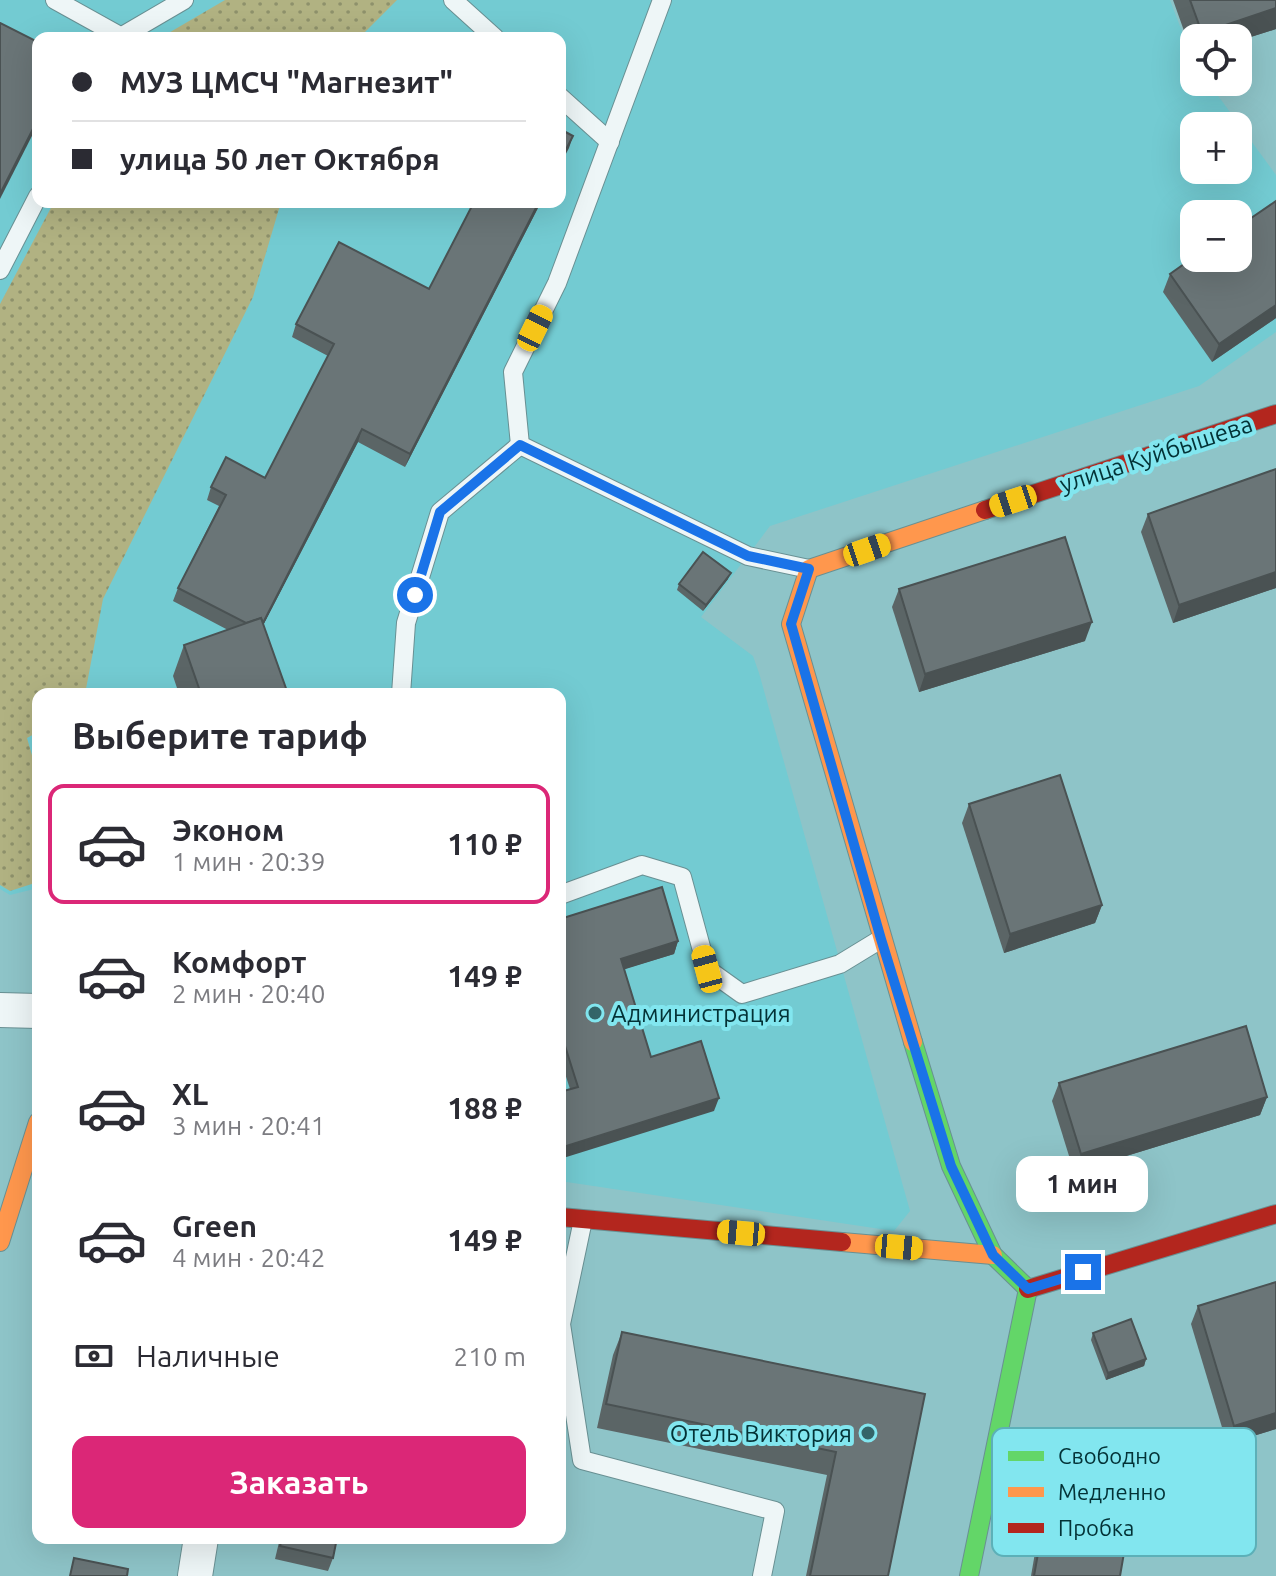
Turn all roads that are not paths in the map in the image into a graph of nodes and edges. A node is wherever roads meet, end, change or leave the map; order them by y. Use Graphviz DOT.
graph roads {
  1 [pos="55,0"];
  2 [pos="184,0"];
  3 [pos="453,0"];
  4 [pos="662,0"];
  5 [pos="111,32"];
  6 [pos="129,32"];
  7 [pos="488,32"];
  8 [pos="566,102"];
  9 [pos="610,142"];
  10 [pos="32,208"];
  11 [pos="0,270"];
  12 [pos="1276,414"];
  13 [pos="520,445"];
  14 [pos="809,569"];
  15 [pos="401,688"];
  16 [pos="566,893"];
  17 [pos="881,939"];
  18 [pos="0,1010"];
  19 [pos="32,1011"];
  20 [pos="32,1141"];
  21 [pos="1276,1214"];
  22 [pos="566,1218"];
  23 [pos="583,1220"];
  24 [pos="0,1242"];
  25 [pos="993,1255"];
  26 [pos="1028,1289"];
  27 [pos="566,1300"];
  28 [pos="566,1356"];
  29 [pos="999,1428"];
  30 [pos="992,1464"];
  31 [pos="200,1544"];
  32 [pos="195,1576"];
  33 [pos="762,1576"];
  34 [pos="969,1576"];
  1 -- 5 [label="lane"];
  2 -- 6 [label="lane"];
  3 -- 7 [label="lane"];
  4 -- 9 [label="lane"];
  8 -- 9 [label="lane"];
  9 -- 13 [label="lane"];
  10 -- 11 [label="lane"];
  12 -- 14 [label="street, улица Куйбышева"];
  13 -- 14 [label="lane"];
  13 -- 15 [label="lane"];
  14 -- 17 [label="street"];
  16 -- 17 [label="lane"];
  17 -- 25 [label="street"];
  18 -- 19 [label="street"];
  20 -- 24 [label="street"];
  21 -- 26 [label="street"];
  22 -- 23 [label="street"];
  23 -- 25 [label="street"];
  23 -- 27 [label="lane"];
  25 -- 26 [label="street"];
  26 -- 29 [label="street"];
  28 -- 33 [label="lane"];
  30 -- 34 [label="street"];
  31 -- 32 [label="street"];
}
